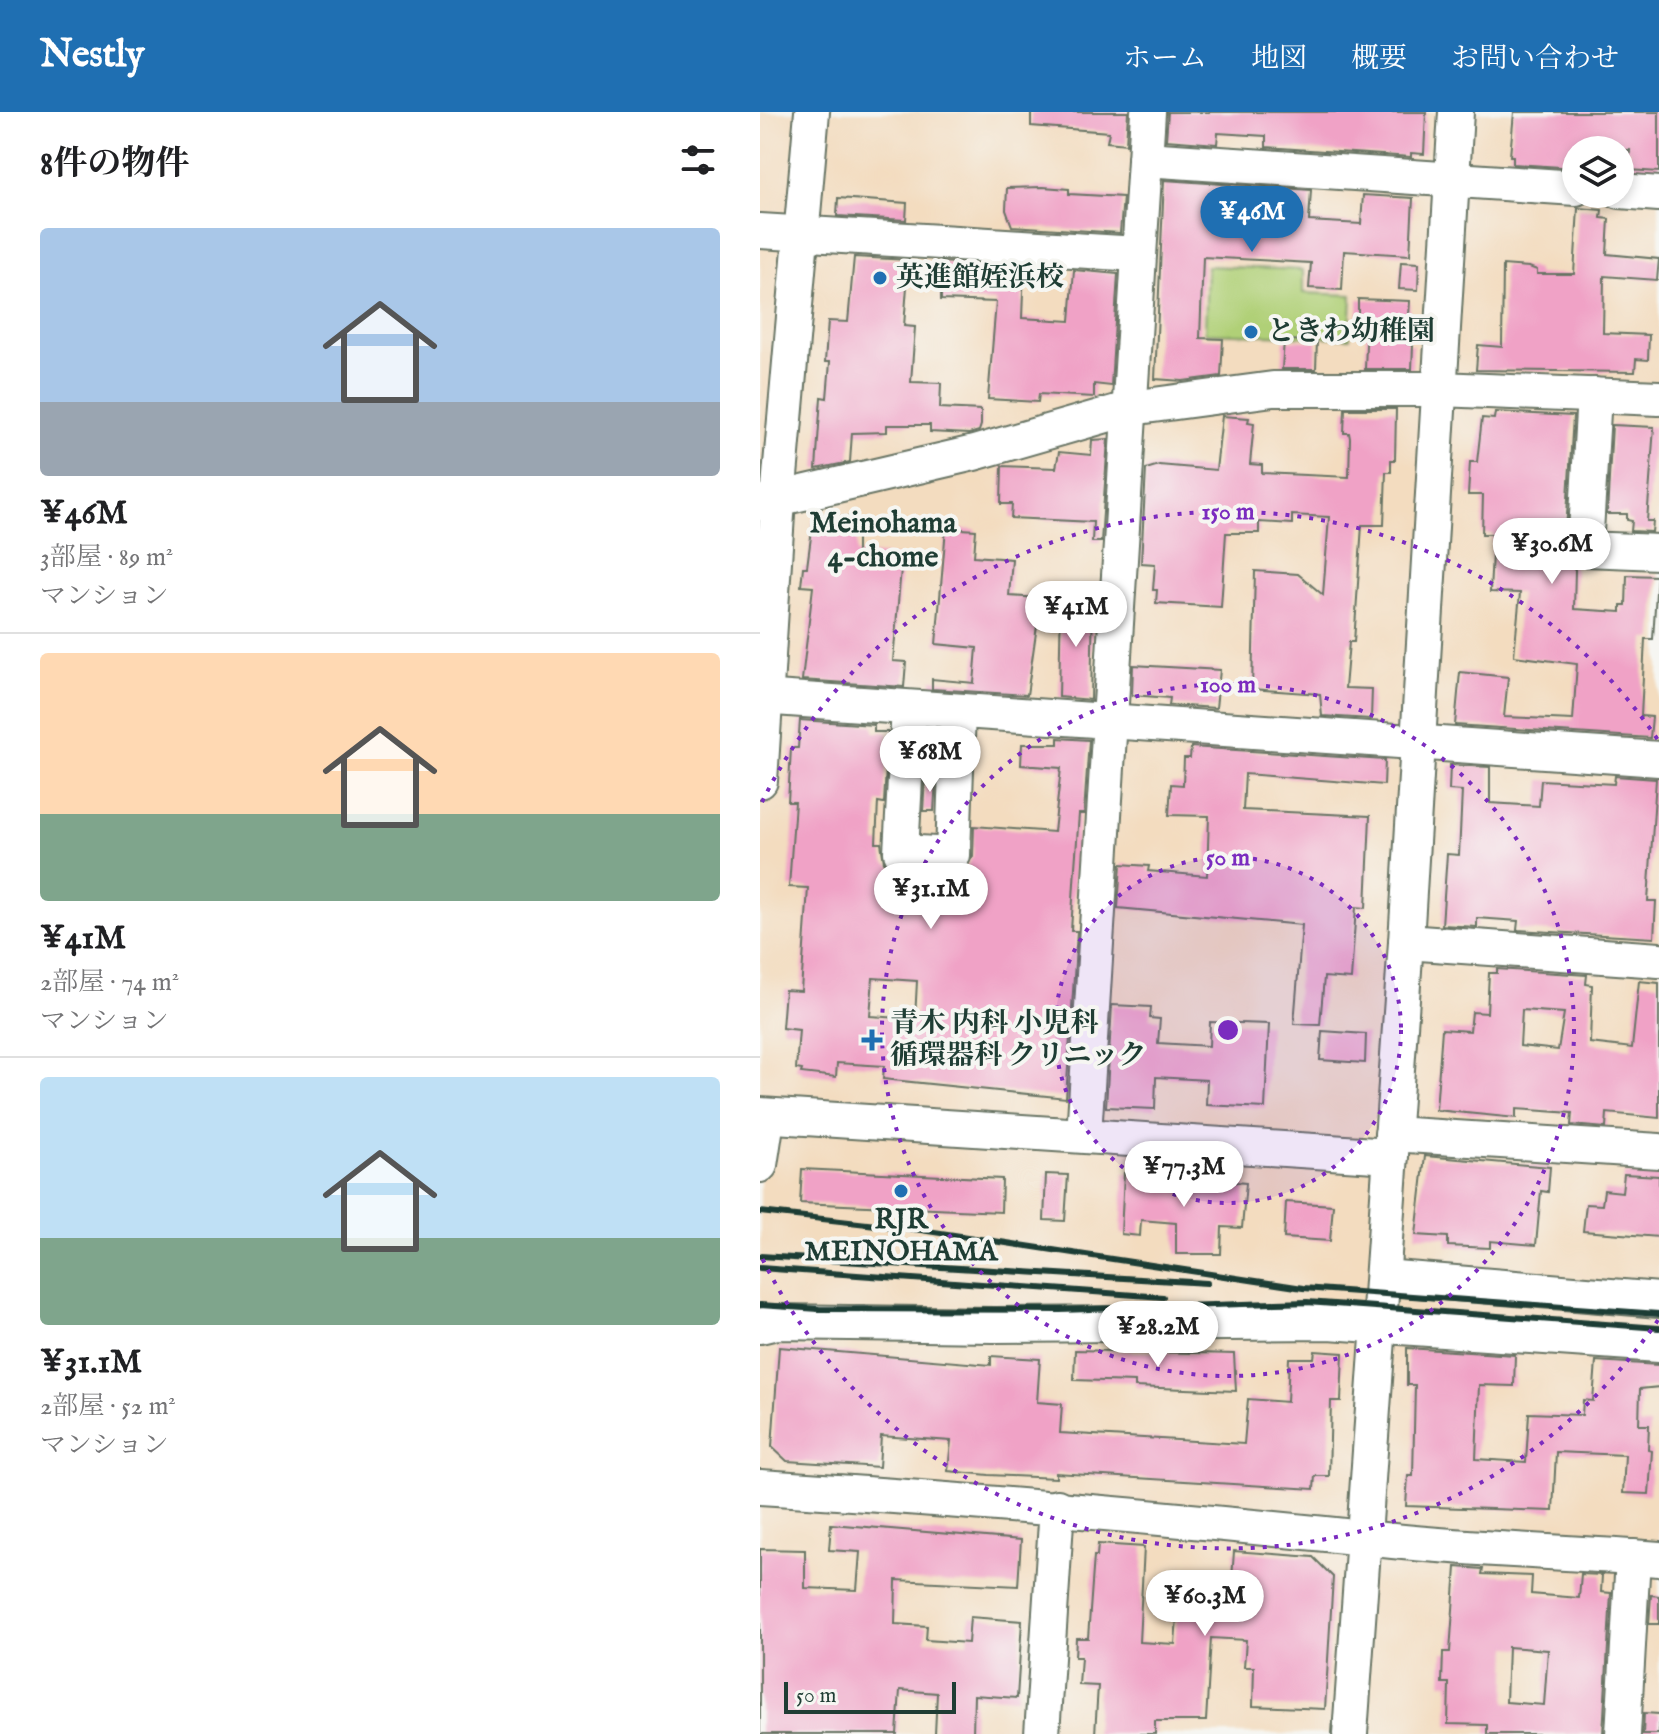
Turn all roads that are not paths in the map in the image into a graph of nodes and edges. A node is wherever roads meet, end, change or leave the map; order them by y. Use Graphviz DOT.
graph roads {
  1 [pos="812,112"];
  2 [pos="1148,112"];
  3 [pos="1456,112"];
  4 [pos="1145,159"];
  5 [pos="1452,180"];
  6 [pos="1562,187"];
  7 [pos="1634,192"];
  8 [pos="1659,194"];
  9 [pos="760,231"];
  10 [pos="800,233"];
  11 [pos="1138,254"];
  12 [pos="1440,389"];
  13 [pos="1594,395"];
  14 [pos="1659,398"];
  15 [pos="1131,408"];
  16 [pos="769,501"];
  17 [pos="1659,552"];
  18 [pos="763,698"];
  19 [pos="909,708"];
  20 [pos="958,711"];
  21 [pos="1108,722"];
  22 [pos="1415,741"];
  23 [pos="1659,759"];
  24 [pos="760,781"];
  25 [pos="1406,942"];
  26 [pos="1659,960"];
  27 [pos="760,1115"];
  28 [pos="760,1129"];
  29 [pos="1084,1135"];
  30 [pos="1392,1145"];
  31 [pos="1659,1151"];
  32 [pos="760,1165"];
  33 [pos="1383,1277"];
  34 [pos="1659,1300"];
  35 [pos="1378,1324"];
  36 [pos="760,1326"];
  37 [pos="1659,1345"];
  38 [pos="760,1487"];
  39 [pos="1057,1507"];
  40 [pos="1363,1536"];
  41 [pos="1646,1558"];
  42 [pos="1042,1734"];
  43 [pos="1350,1734"];
  44 [pos="1623,1734"];
  1 -- 10 [label="street"];
  2 -- 4 [label="street"];
  3 -- 5 [label="street"];
  4 -- 5 [label="street"];
  4 -- 11 [label="street"];
  5 -- 6 [label="street"];
  5 -- 12 [label="street"];
  7 -- 8 [label="street"];
  9 -- 10 [label="street"];
  10 -- 11 [label="street"];
  10 -- 16 [label="street"];
  11 -- 15 [label="street"];
  12 -- 13 [label="street"];
  12 -- 15 [label="street"];
  12 -- 22 [label="street"];
  13 -- 14 [label="street"];
  13 -- 17 [label="street"];
  15 -- 16 [label="street"];
  15 -- 21 [label="street"];
  16 -- 18 [label="street"];
  18 -- 19 [label="street"];
  18 -- 24 [label="street"];
  19 -- 20 [label="street"];
  19 -- 20 [label="street"];
  20 -- 21 [label="street"];
  21 -- 22 [label="street"];
  21 -- 29 [label="street"];
  22 -- 23 [label="street"];
  22 -- 25 [label="street"];
  25 -- 26 [label="street"];
  25 -- 30 [label="street"];
  27 -- 29 [label="street"];
  28 -- 32 [label="street"];
  29 -- 30 [label="street"];
  30 -- 31 [label="street"];
  30 -- 33 [label="street"];
  33 -- 34 [label="street"];
  33 -- 35 [label="street"];
  35 -- 36 [label="street"];
  35 -- 37 [label="street"];
  35 -- 40 [label="street"];
  38 -- 39 [label="street"];
  39 -- 40 [label="street"];
  39 -- 42 [label="street"];
  40 -- 41 [label="street"];
  40 -- 43 [label="street"];
  41 -- 44 [label="street"];
}
